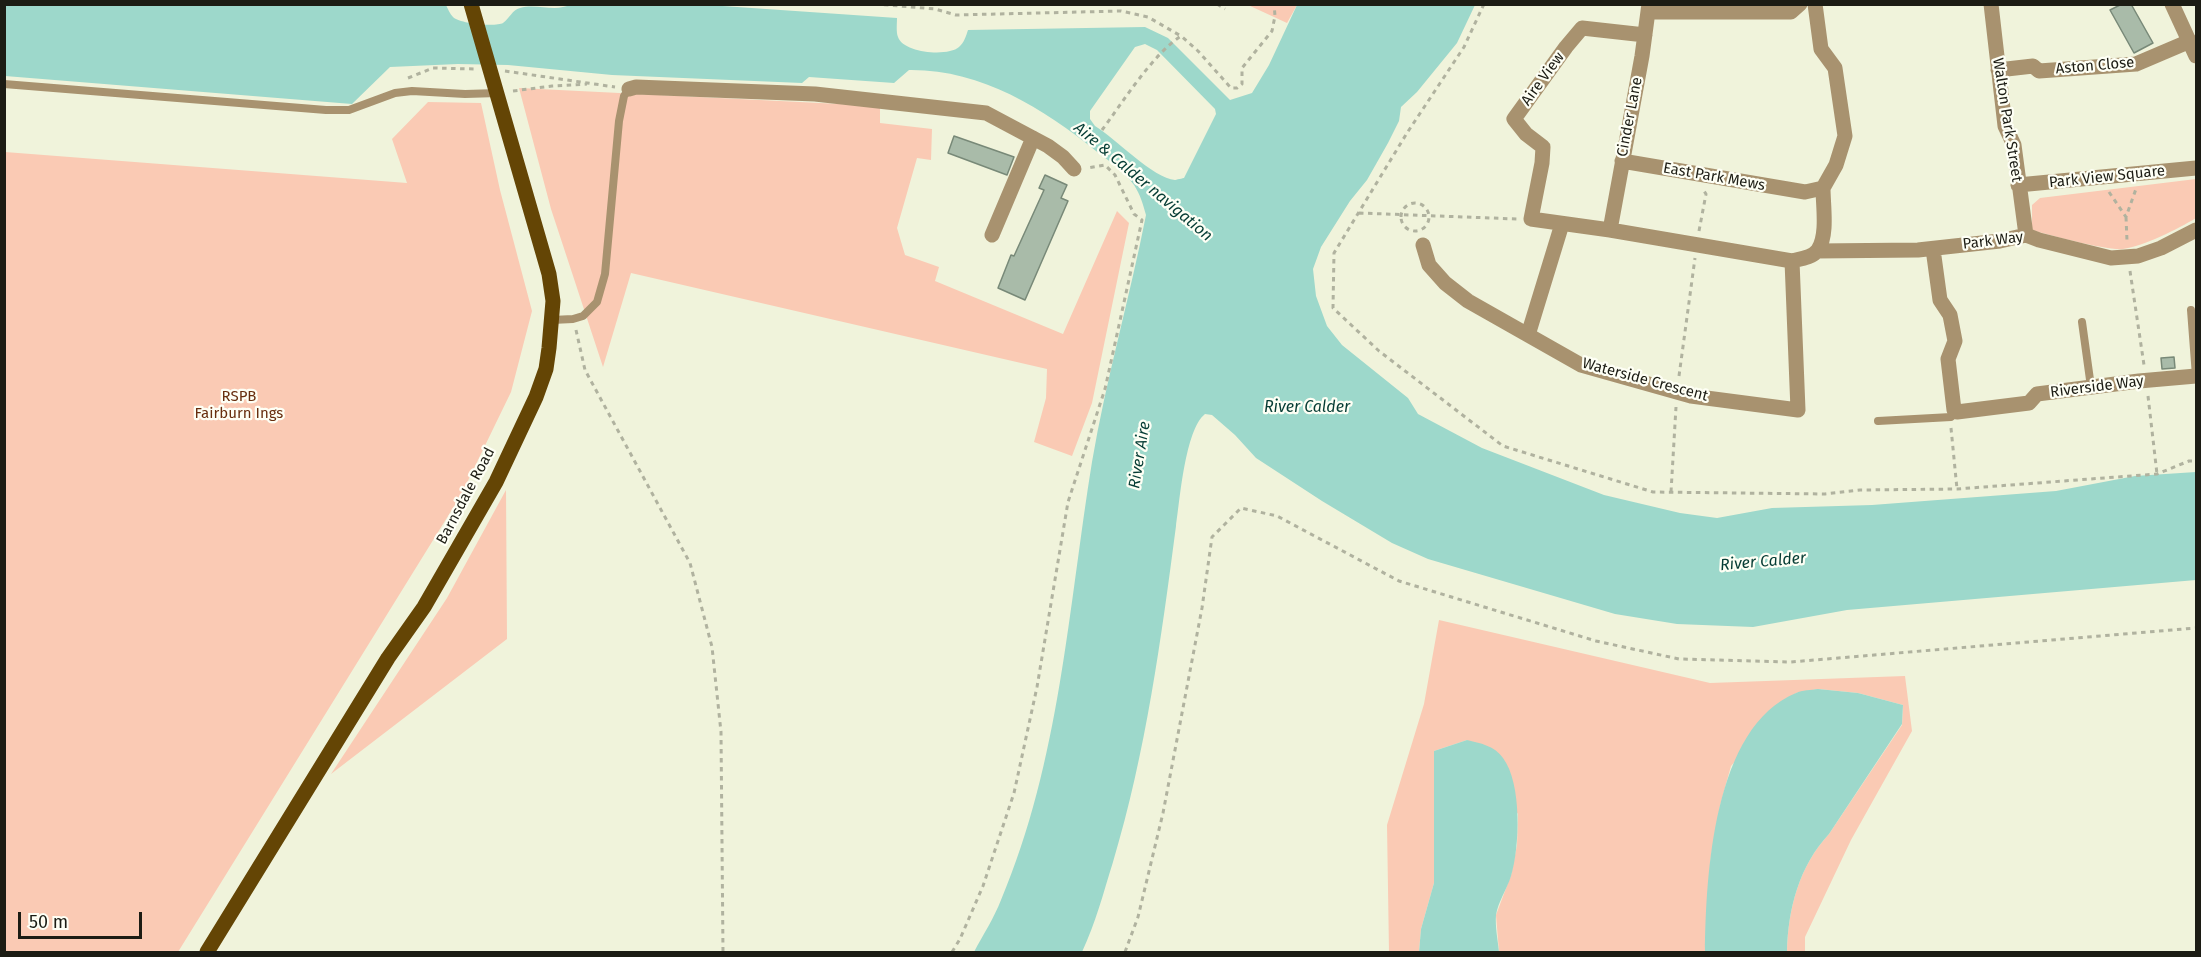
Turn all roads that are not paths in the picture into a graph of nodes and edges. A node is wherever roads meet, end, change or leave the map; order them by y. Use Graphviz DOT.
graph roads {
  1 [pos="471,4"];
  2 [pos="1800,4"];
  3 [pos="1815,4"];
  4 [pos="1991,4"];
  5 [pos="2172,4"];
  6 [pos="1649,8"];
  7 [pos="1645,35"];
  8 [pos="2193,49"];
  9 [pos="1998,70"];
  10 [pos="4,84"];
  11 [pos="629,89"];
  12 [pos="498,93"];
  13 [pos="1033,138"];
  14 [pos="1622,161"];
  15 [pos="2196,168"];
  16 [pos="1074,169"];
  17 [pos="2018,185"];
  18 [pos="1822,188"];
  19 [pos="1562,224"];
  20 [pos="1610,230"];
  21 [pos="2196,230"];
  22 [pos="992,235"];
  23 [pos="2026,235"];
  24 [pos="1423,245"];
  25 [pos="1933,249"];
  26 [pos="1817,251"];
  27 [pos="1791,261"];
  28 [pos="2192,310"];
  29 [pos="552,320"];
  30 [pos="2082,322"];
  31 [pos="1528,335"];
  32 [pos="2196,376"];
  33 [pos="2091,387"];
  34 [pos="1954,415"];
  35 [pos="1878,421"];
  36 [pos="207,952"];
  1 -- 12 [label="main road, Barnsdale Road"];
  2 -- 6 [label="street"];
  3 -- 18 [label="street"];
  4 -- 9 [label="street, Walton Park Street"];
  5 -- 8 [label="street"];
  6 -- 7 [label="street, Cinder Lane"];
  7 -- 14 [label="street, Cinder Lane"];
  7 -- 19 [label="street, Aire View"];
  8 -- 9 [label="street, Aston Close"];
  9 -- 17 [label="street, Walton Park Street"];
  10 -- 12 [label="lane"];
  11 -- 13 [label="street"];
  11 -- 29 [label="lane"];
  12 -- 29 [label="main road, Barnsdale Road"];
  13 -- 16 [label="street"];
  13 -- 22 [label="street"];
  14 -- 18 [label="street, East Park Mews"];
  14 -- 20 [label="street, Cinder Lane"];
  15 -- 17 [label="street, Park View Square"];
  17 -- 23 [label="street, Walton Park Street"];
  18 -- 26 [label="street"];
  19 -- 20 [label="street"];
  19 -- 31 [label="street"];
  20 -- 27 [label="street"];
  21 -- 23 [label="street, Park Way"];
  23 -- 25 [label="street, Park Way"];
  24 -- 31 [label="street, Waterside Crescent"];
  25 -- 26 [label="street, Park Way"];
  25 -- 34 [label="street"];
  26 -- 27 [label="street, Park Way"];
  27 -- 31 [label="street, Waterside Crescent"];
  28 -- 32 [label="lane"];
  29 -- 36 [label="main road, Barnsdale Road"];
  30 -- 33 [label="lane"];
  32 -- 33 [label="street, Riverside Way"];
  33 -- 34 [label="street, Riverside Way"];
  34 -- 35 [label="lane"];
}
